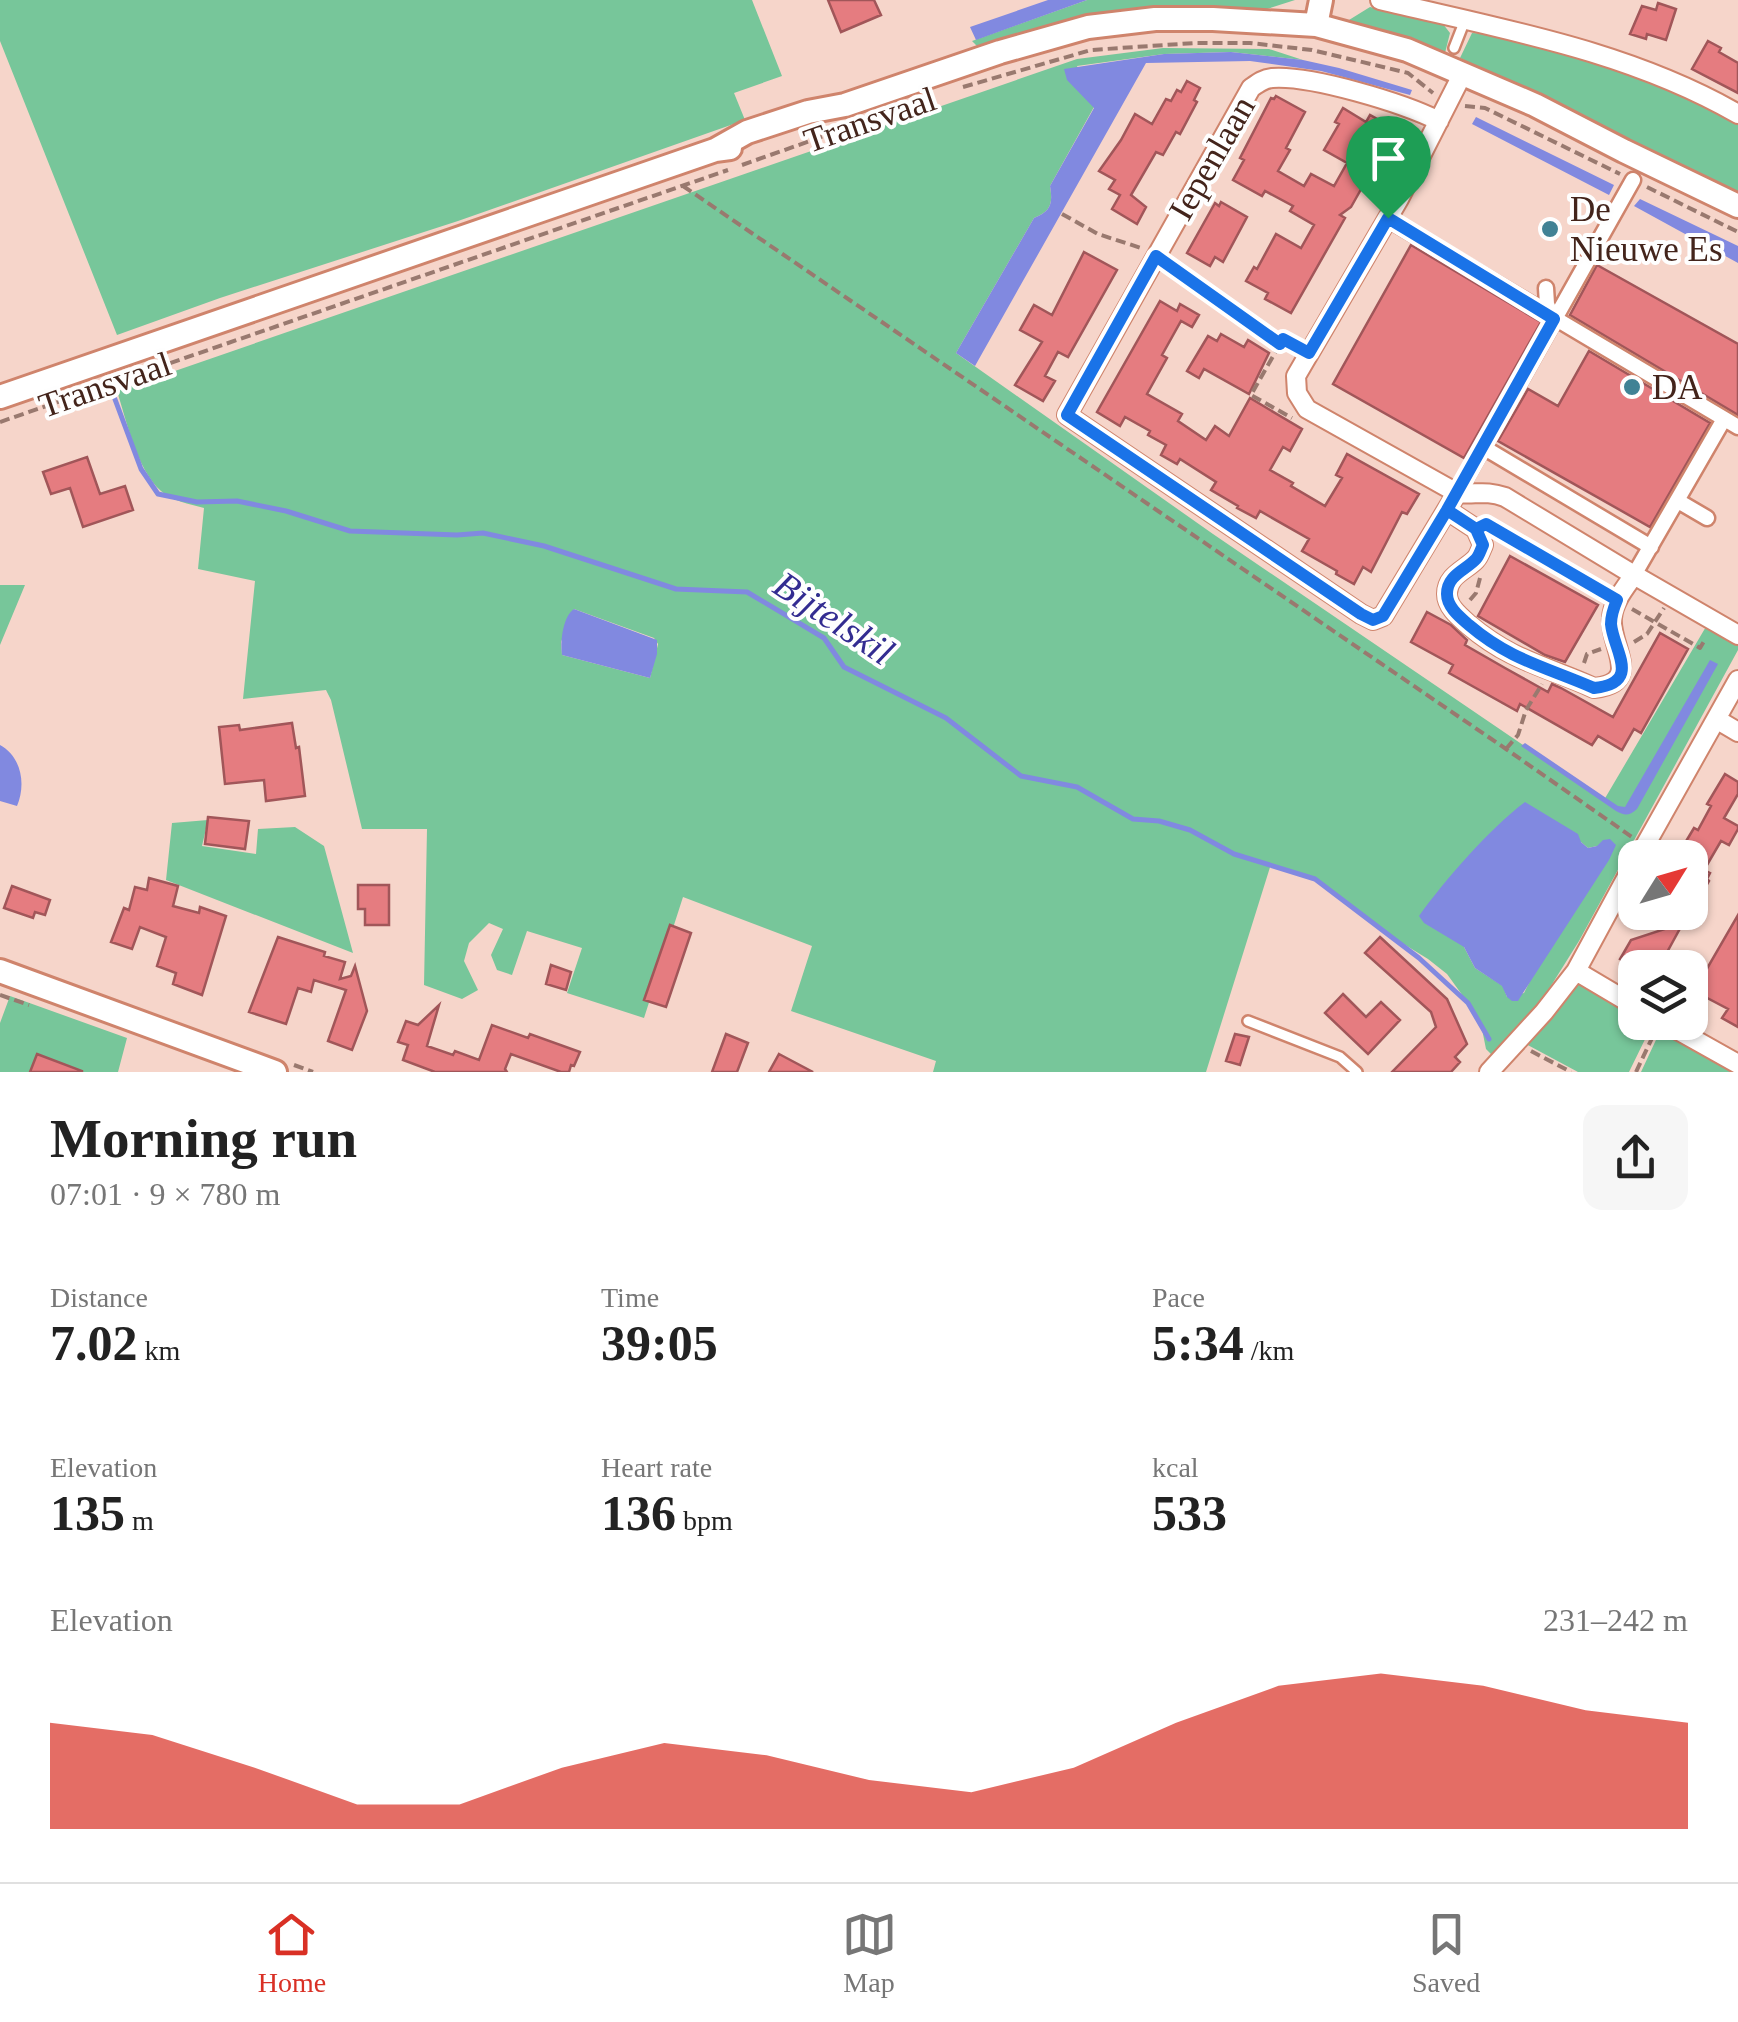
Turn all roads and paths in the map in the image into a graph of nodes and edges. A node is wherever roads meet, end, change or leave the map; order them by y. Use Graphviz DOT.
graph roads {
  1 [pos="1320,0"];
  2 [pos="1380,0"];
  3 [pos="1465,20"];
  4 [pos="1316,25"];
  5 [pos="1454,48"];
  6 [pos="1463,73"];
  7 [pos="958,89"];
  8 [pos="939,96"];
  9 [pos="1449,100"];
  10 [pos="1738,114"];
  11 [pos="1439,121"];
  12 [pos="1634,180"];
  13 [pos="682,186"];
  14 [pos="1738,206"];
  15 [pos="1062,214"];
  16 [pos="1388,218"];
  17 [pos="1738,232"];
  18 [pos="1156,256"];
  19 [pos="1546,288"];
  20 [pos="1554,319"];
  21 [pos="1309,353"];
  22 [pos="0,397"];
  23 [pos="0,422"];
  24 [pos="1731,423"];
  25 [pos="1483,447"];
  26 [pos="1678,501"];
  27 [pos="1452,502"];
  28 [pos="1706,518"];
  29 [pos="1476,529"];
  30 [pos="1651,547"];
  31 [pos="1472,562"];
  32 [pos="1634,575"];
  33 [pos="1617,600"];
  34 [pos="1454,612"];
  35 [pos="1716,621"];
  36 [pos="1738,634"];
  37 [pos="1548,670"];
  38 [pos="1738,680"];
  39 [pos="1716,718"];
  40 [pos="1738,732"];
  41 [pos="1506,749"];
  42 [pos="1620,840"];
  43 [pos="1647,840"];
  44 [pos="1618,894"];
  45 [pos="0,971"];
  46 [pos="1576,971"];
  47 [pos="1618,996"];
  48 [pos="1248,1021"];
  49 [pos="1652,1040"];
  50 [pos="1694,1040"];
  51 [pos="1516,1043"];
  52 [pos="1738,1064"];
  53 [pos="275,1072"];
  54 [pos="1358,1072"];
  55 [pos="1489,1072"];
  56 [pos="1570,1072"];
  57 [pos="1636,1072"];
  1 -- 4 [label="street"];
  2 -- 3 [label="street"];
  3 -- 5 [label="lane"];
  3 -- 10 [label="street"];
  4 -- 6 [label="street, Transvaal"];
  4 -- 22 [label="street, Transvaal"];
  6 -- 9 [label="street"];
  6 -- 14 [label="street, Transvaal"];
  7 -- 9 [label="path, Transvaal"];
  8 -- 13 [label="path, Transvaal"];
  9 -- 11 [label="street"];
  9 -- 12 [label="path, Transvaal"];
  11 -- 16 [label="street"];
  11 -- 18 [label="street, Iepenlaan"];
  12 -- 17 [label="path, Transvaal"];
  12 -- 20 [label="street"];
  13 -- 23 [label="path, Transvaal"];
  13 -- 41 [label="path"];
  15 -- 18 [label="path"];
  16 -- 20 [label="street"];
  16 -- 21 [label="street"];
  18 -- 21 [label="path"];
  18 -- 27 [label="street, Iepenlaan"];
  19 -- 20 [label="street"];
  20 -- 24 [label="street"];
  20 -- 25 [label="street"];
  21 -- 27 [label="street"];
  24 -- 26 [label="street"];
  25 -- 27 [label="street"];
  25 -- 30 [label="street"];
  26 -- 28 [label="street"];
  26 -- 30 [label="street"];
  27 -- 29 [label="street"];
  27 -- 32 [label="street"];
  29 -- 31 [label="street"];
  29 -- 33 [label="path"];
  30 -- 32 [label="street"];
  31 -- 34 [label="street"];
  31 -- 34 [label="path"];
  32 -- 33 [label="street"];
  32 -- 35 [label="street"];
  33 -- 35 [label="path"];
  33 -- 37 [label="street"];
  34 -- 37 [label="street"];
  35 -- 36 [label="street"];
  37 -- 41 [label="path"];
  38 -- 39 [label="street"];
  39 -- 40 [label="street"];
  39 -- 43 [label="street"];
  41 -- 42 [label="path"];
  44 -- 46 [label="street"];
  45 -- 53 [label="street"];
  46 -- 47 [label="street"];
  46 -- 51 [label="street"];
  48 -- 54 [label="lane"];
  49 -- 57 [label="path"];
  50 -- 52 [label="street"];
  51 -- 55 [label="street"];
  51 -- 56 [label="path"];
}
